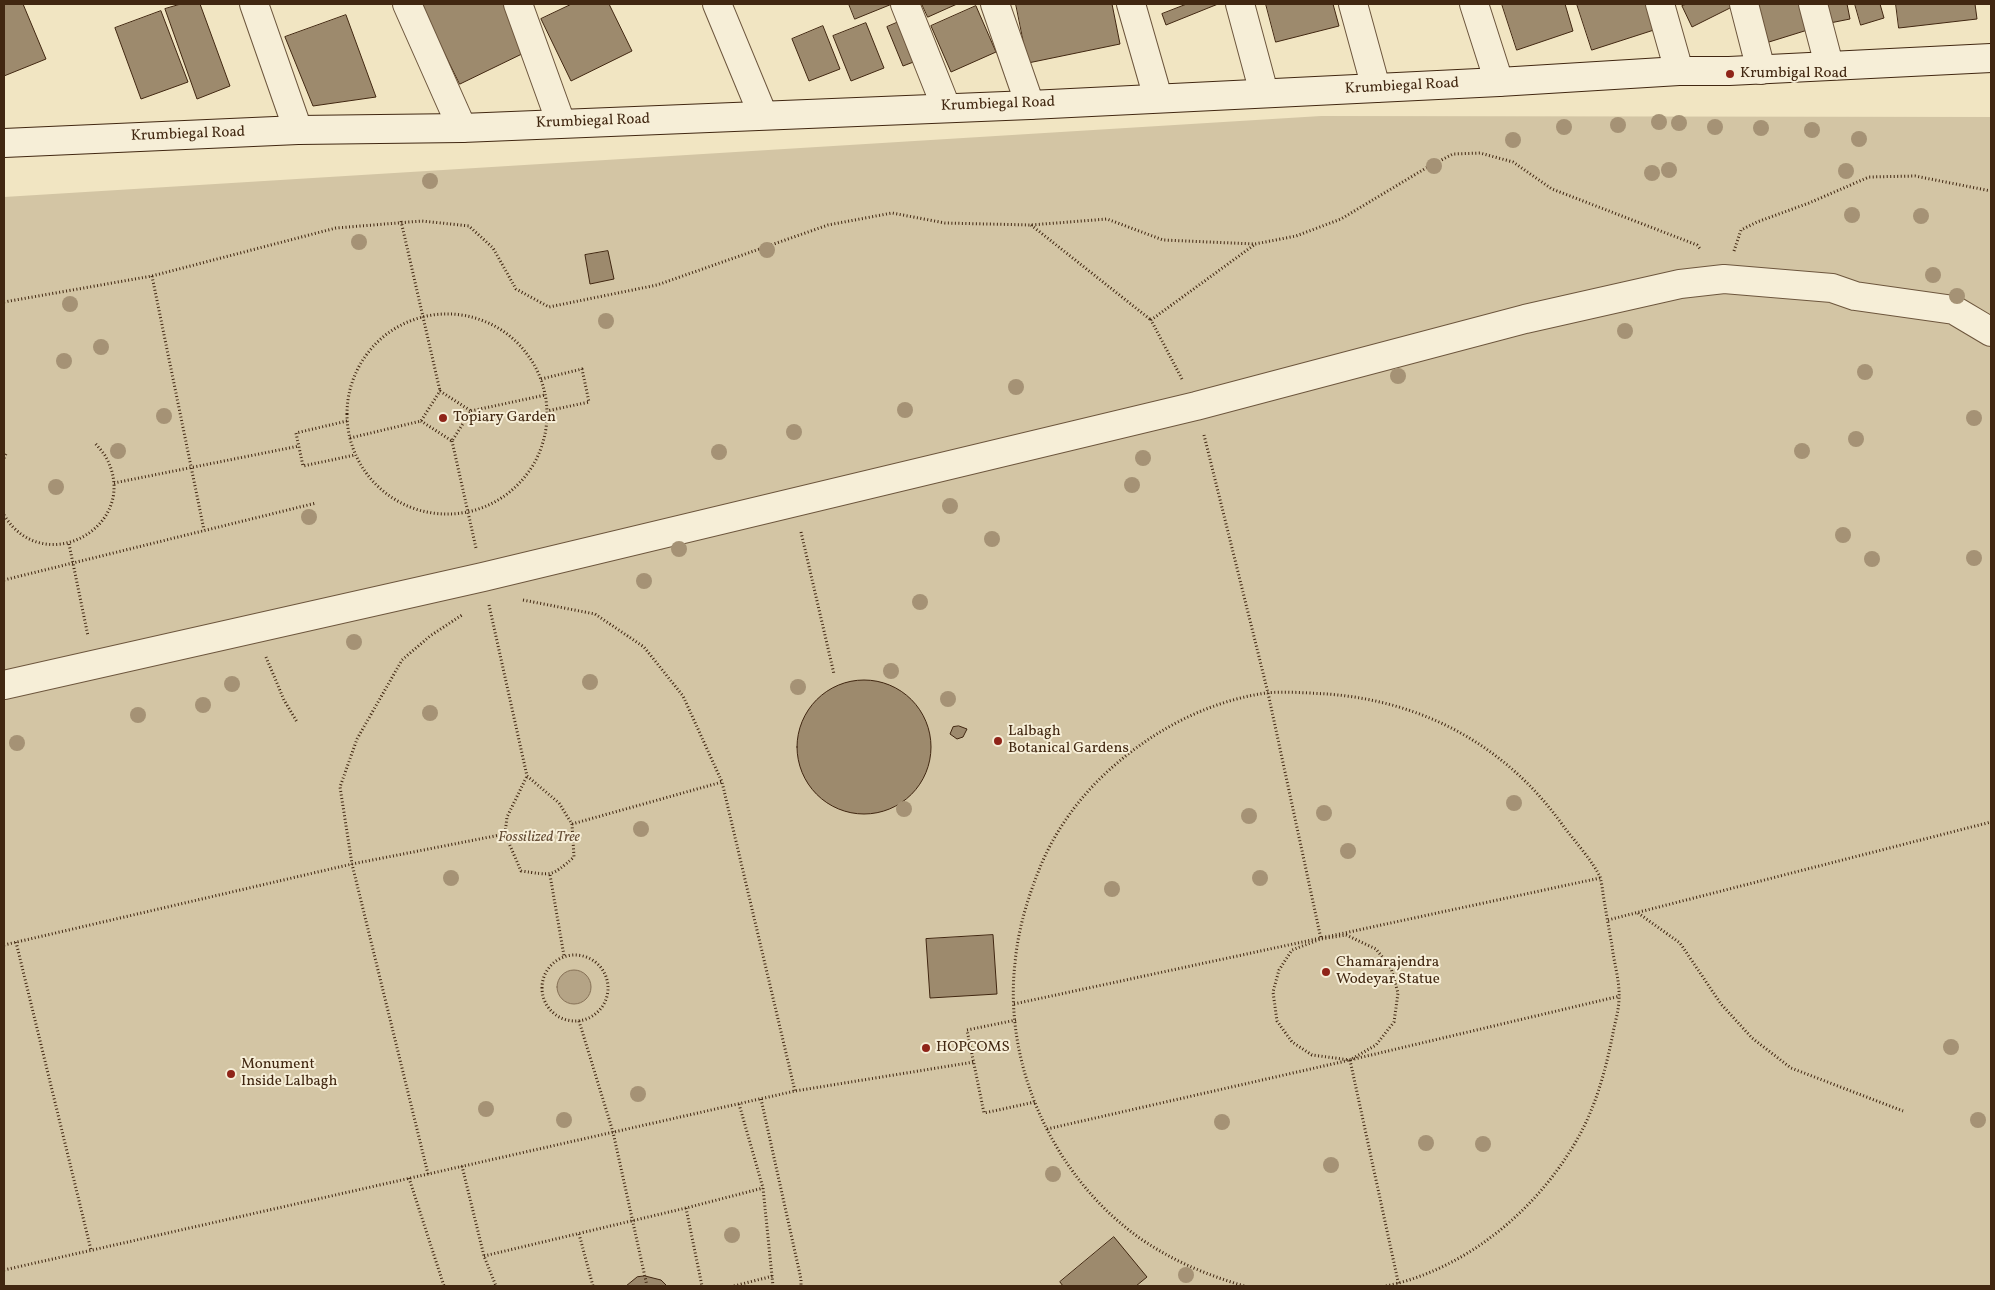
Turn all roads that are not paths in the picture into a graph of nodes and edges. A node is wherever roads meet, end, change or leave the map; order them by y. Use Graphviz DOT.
graph roads {
  1 [pos="254,4"];
  2 [pos="407,4"];
  3 [pos="518,4"];
  4 [pos="717,4"];
  5 [pos="905,4"];
  6 [pos="995,4"];
  7 [pos="1130,4"];
  8 [pos="1240,4"];
  9 [pos="1353,4"];
  10 [pos="1474,4"];
  11 [pos="1660,4"];
  12 [pos="1744,4"];
  13 [pos="1813,4"];
  14 [pos="1991,58"];
  15 [pos="1829,65"];
  16 [pos="1761,70"];
  17 [pos="1679,71"];
  18 [pos="1499,82"];
  19 [pos="1376,88"];
  20 [pos="1264,93"];
  21 [pos="1158,98"];
  22 [pos="1030,105"];
  23 [pos="946,107"];
  24 [pos="763,115"];
  25 [pos="561,123"];
  26 [pos="462,128"];
  27 [pos="298,130"];
  28 [pos="4,143"];
  29 [pos="1991,332"];
  30 [pos="4,686"];
  1 -- 27 [label="street"];
  2 -- 26 [label="street"];
  3 -- 25 [label="street"];
  4 -- 24 [label="street"];
  5 -- 23 [label="street"];
  6 -- 22 [label="street"];
  7 -- 21 [label="street"];
  8 -- 20 [label="street"];
  9 -- 19 [label="street"];
  10 -- 18 [label="street"];
  11 -- 17 [label="street"];
  12 -- 16 [label="street"];
  13 -- 15 [label="street"];
  14 -- 15 [label="street, Krumbiegal Road"];
  15 -- 16 [label="street, Krumbiegal Road"];
  16 -- 17 [label="street, Krumbiegal Road"];
  17 -- 18 [label="street, Krumbiegal Road"];
  18 -- 19 [label="street, Krumbiegal Road"];
  19 -- 20 [label="street, Krumbiegal Road"];
  20 -- 21 [label="street, Krumbiegal Road"];
  21 -- 22 [label="street, Krumbiegal Road"];
  22 -- 23 [label="street, Krumbiegal Road"];
  23 -- 24 [label="street, Krumbiegal Road"];
  24 -- 25 [label="street, Krumbiegal Road"];
  25 -- 26 [label="street, Krumbiegal Road"];
  26 -- 27 [label="street, Krumbiegal Road"];
  27 -- 28 [label="street, Krumbiegal Road"];
  29 -- 30 [label="street"];
}
